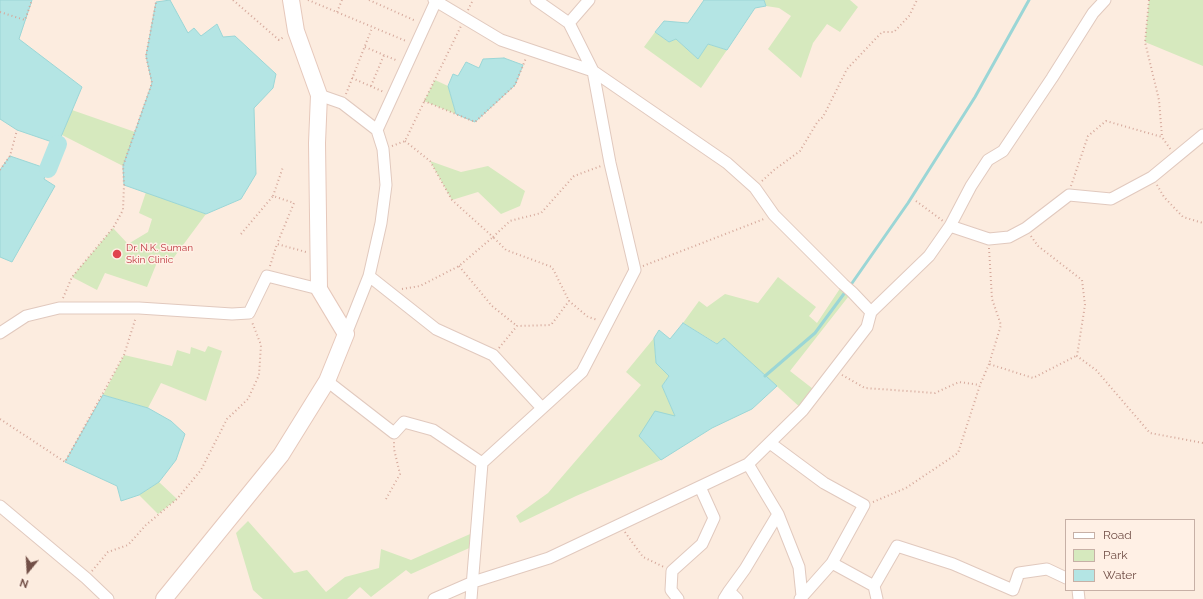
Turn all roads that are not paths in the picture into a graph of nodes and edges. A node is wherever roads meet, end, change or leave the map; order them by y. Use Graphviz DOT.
graph roads {
  1 [pos="291,0"];
  2 [pos="536,0"];
  3 [pos="590,0"];
  4 [pos="1105,0"];
  5 [pos="435,1"];
  6 [pos="569,23"];
  7 [pos="593,71"];
  8 [pos="319,95"];
  9 [pos="377,130"];
  10 [pos="1203,135"];
  11 [pos="950,226"];
  12 [pos="369,276"];
  13 [pos="319,289"];
  14 [pos="871,312"];
  15 [pos="0,332"];
  16 [pos="346,334"];
  17 [pos="327,381"];
  18 [pos="542,408"];
  19 [pos="770,443"];
  20 [pos="482,463"];
  21 [pos="748,464"];
  22 [pos="700,487"];
  23 [pos="0,506"];
  24 [pos="778,514"];
  25 [pos="832,563"];
  26 [pos="1065,578"];
  27 [pos="473,582"];
  28 [pos="874,586"];
  29 [pos="730,596"];
  30 [pos="801,598"];
  31 [pos="108,599"];
  32 [pos="164,599"];
  33 [pos="434,599"];
  34 [pos="471,599"];
  35 [pos="678,599"];
  36 [pos="877,599"];
  1 -- 8 [label="main road"];
  2 -- 6 [label="street"];
  3 -- 6 [label="street"];
  4 -- 11 [label="street"];
  5 -- 7 [label="street"];
  5 -- 9 [label="street"];
  6 -- 7 [label="street"];
  7 -- 14 [label="street"];
  7 -- 18 [label="street"];
  8 -- 9 [label="street"];
  8 -- 13 [label="main road"];
  9 -- 12 [label="street"];
  10 -- 11 [label="street"];
  11 -- 14 [label="street"];
  12 -- 16 [label="street"];
  12 -- 18 [label="street"];
  13 -- 15 [label="street"];
  13 -- 16 [label="main road"];
  14 -- 19 [label="street"];
  16 -- 17 [label="main road"];
  17 -- 20 [label="street"];
  17 -- 32 [label="main road"];
  18 -- 20 [label="street"];
  19 -- 21 [label="street"];
  19 -- 25 [label="street"];
  20 -- 27 [label="street"];
  21 -- 22 [label="street"];
  21 -- 24 [label="street"];
  22 -- 27 [label="street"];
  22 -- 35 [label="street"];
  23 -- 31 [label="street"];
  24 -- 29 [label="street"];
  24 -- 30 [label="street"];
  25 -- 28 [label="street"];
  25 -- 30 [label="street"];
  26 -- 28 [label="street"];
  27 -- 33 [label="street"];
  27 -- 34 [label="street"];
  28 -- 36 [label="street"];
}
